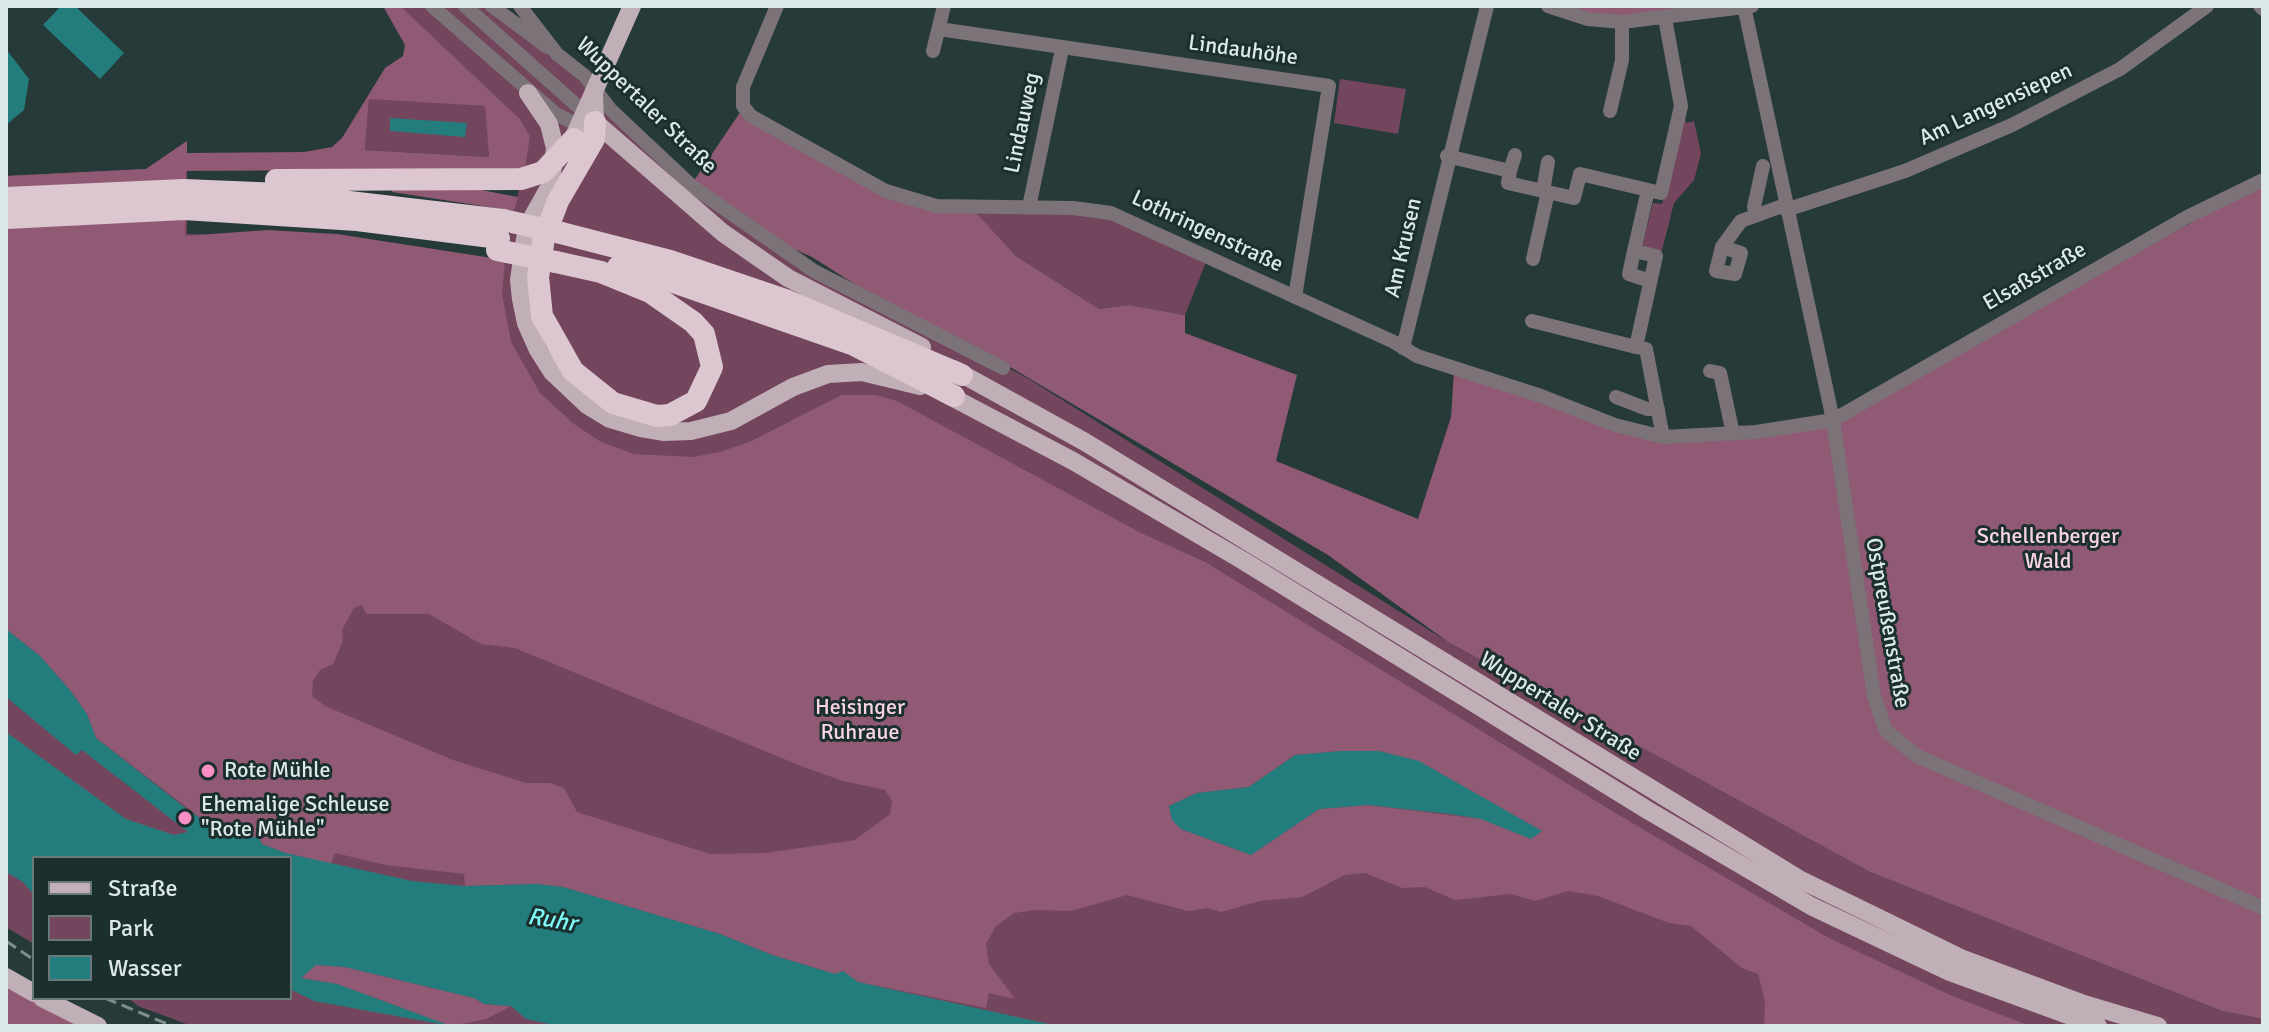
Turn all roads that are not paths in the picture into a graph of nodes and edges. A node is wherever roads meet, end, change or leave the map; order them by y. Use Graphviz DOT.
graph roads {
  1 [pos="432,6"];
  2 [pos="465,6"];
  3 [pos="492,6"];
  4 [pos="520,6"];
  5 [pos="632,6"];
  6 [pos="777,6"];
  7 [pos="944,6"];
  8 [pos="1487,6"];
  9 [pos="1548,6"];
  10 [pos="2207,6"];
  11 [pos="1747,7"];
  12 [pos="1665,18"];
  13 [pos="1622,22"];
  14 [pos="939,29"];
  15 [pos="1062,49"];
  16 [pos="933,51"];
  17 [pos="557,54"];
  18 [pos="594,92"];
  19 [pos="528,93"];
  20 [pos="1610,111"];
  21 [pos="584,124"];
  22 [pos="1515,155"];
  23 [pos="1447,156"];
  24 [pos="1548,162"];
  25 [pos="1763,166"];
  26 [pos="1510,171"];
  27 [pos="552,173"];
  28 [pos="2263,180"];
  29 [pos="1648,190"];
  30 [pos="1546,192"];
  31 [pos="6,198"];
  32 [pos="184,199"];
  33 [pos="1029,207"];
  34 [pos="1786,208"];
  35 [pos="1757,215"];
  36 [pos="6,218"];
  37 [pos="500,236"];
  38 [pos="1722,247"];
  39 [pos="557,249"];
  40 [pos="1634,251"];
  41 [pos="1533,259"];
  42 [pos="1650,281"];
  43 [pos="1295,297"];
  44 [pos="1532,321"];
  45 [pos="1636,347"];
  46 [pos="1403,348"];
  47 [pos="1003,368"];
  48 [pos="1710,371"];
  49 [pos="958,386"];
  50 [pos="1616,397"];
  51 [pos="1658,409"];
  52 [pos="1833,420"];
  53 [pos="1733,434"];
  54 [pos="1663,437"];
  55 [pos="2263,908"];
  56 [pos="6,977"];
  57 [pos="32,992"];
  58 [pos="46,1000"];
  59 [pos="98,1026"];
  60 [pos="2098,1026"];
  61 [pos="2158,1026"];
  1 -- 19 [label="street"];
  2 -- 21 [label="street"];
  3 -- 17 [label="street"];
  4 -- 17 [label="street, Wuppertaler Straße"];
  5 -- 18 [label="main road"];
  6 -- 33 [label="street, Lothringenstraße"];
  7 -- 14 [label="street"];
  8 -- 23 [label="street, Am Krusen"];
  9 -- 13 [label="street"];
  10 -- 34 [label="street, Am Langensiepen"];
  11 -- 12 [label="street"];
  11 -- 34 [label="street, Ostpreußenstraße"];
  12 -- 13 [label="street"];
  12 -- 29 [label="street"];
  13 -- 20 [label="street"];
  14 -- 15 [label="street, Lindauhöhe"];
  14 -- 16 [label="street"];
  15 -- 33 [label="street, Lindauweg"];
  15 -- 43 [label="street, Lindauhöhe"];
  17 -- 18 [label="street, Wuppertaler Straße"];
  18 -- 21 [label="main road"];
  18 -- 47 [label="street, Wuppertaler Straße"];
  19 -- 21 [label="street"];
  19 -- 27 [label="main road"];
  21 -- 27 [label="highway"];
  21 -- 39 [label="highway"];
  21 -- 49 [label="main road"];
  22 -- 26 [label="street"];
  23 -- 26 [label="street"];
  23 -- 46 [label="street, Am Krusen"];
  24 -- 30 [label="street"];
  25 -- 35 [label="street"];
  26 -- 30 [label="street"];
  27 -- 32 [label="highway"];
  27 -- 49 [label="main road"];
  28 -- 52 [label="street, Elsaßstraße"];
  29 -- 30 [label="street"];
  29 -- 40 [label="street"];
  30 -- 41 [label="street"];
  31 -- 32 [label="highway"];
  32 -- 36 [label="highway"];
  32 -- 37 [label="highway"];
  32 -- 37 [label="highway"];
  33 -- 43 [label="street, Lothringenstraße"];
  34 -- 35 [label="street"];
  34 -- 52 [label="street, Ostpreußenstraße"];
  35 -- 38 [label="street"];
  37 -- 39 [label="highway, bridge"];
  37 -- 39 [label="highway, bridge"];
  39 -- 49 [label="highway"];
  40 -- 42 [label="street"];
  40 -- 42 [label="street"];
  42 -- 45 [label="street"];
  43 -- 46 [label="street, Lothringenstraße"];
  44 -- 45 [label="street"];
  45 -- 51 [label="street"];
  46 -- 54 [label="street, Lothringenstraße"];
  48 -- 53 [label="street"];
  49 -- 60 [label="main road, Wuppertaler Straße"];
  49 -- 61 [label="main road, Wuppertaler Straße"];
  50 -- 51 [label="street"];
  51 -- 54 [label="street"];
  52 -- 53 [label="street, Lothringenstraße"];
  52 -- 55 [label="street, Ostpreußenstraße"];
  53 -- 54 [label="street, Lothringenstraße"];
  56 -- 57 [label="main road"];
  58 -- 59 [label="main road"];
}
